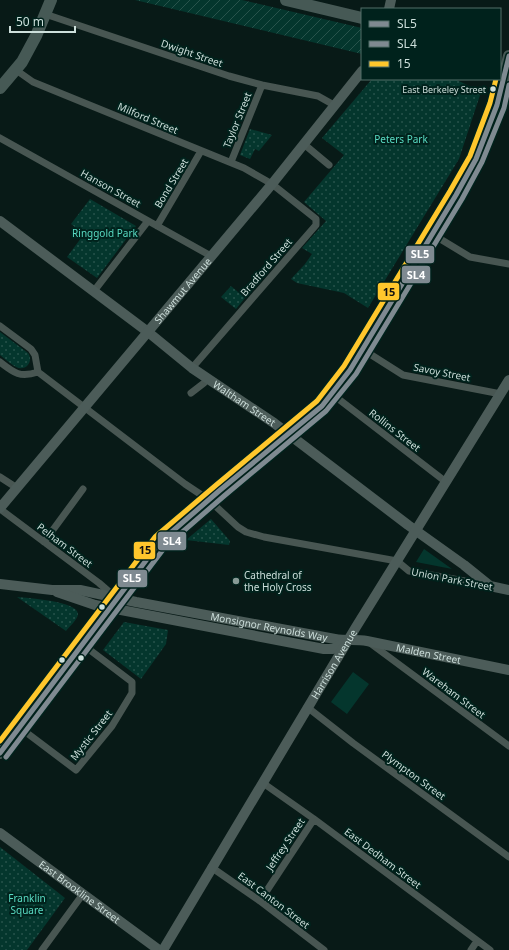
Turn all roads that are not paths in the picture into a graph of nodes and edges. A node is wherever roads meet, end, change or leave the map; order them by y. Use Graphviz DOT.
graph roads {
  1 [pos="51,0"];
  2 [pos="286,0"];
  3 [pos="45,14"];
  4 [pos="361,18"];
  5 [pos="509,56"];
  6 [pos="16,70"];
  7 [pos="361,72"];
  8 [pos="262,84"];
  9 [pos="0,88"];
  10 [pos="334,105"];
  11 [pos="0,138"];
  12 [pos="304,145"];
  13 [pos="202,151"];
  14 [pos="231,162"];
  15 [pos="329,165"];
  16 [pos="272,184"];
  17 [pos="0,221"];
  18 [pos="148,221"];
  19 [pos="157,226"];
  20 [pos="432,234"];
  21 [pos="211,256"];
  22 [pos="509,264"];
  23 [pos="94,292"];
  24 [pos="0,326"];
  25 [pos="148,332"];
  26 [pos="362,349"];
  27 [pos="0,362"];
  28 [pos="192,368"];
  29 [pos="38,372"];
  30 [pos="509,380"];
  31 [pos="204,383"];
  32 [pos="191,393"];
  33 [pos="332,394"];
  34 [pos="501,394"];
  35 [pos="85,407"];
  36 [pos="288,434"];
  37 [pos="0,477"];
  38 [pos="446,482"];
  39 [pos="16,488"];
  40 [pos="83,489"];
  41 [pos="209,500"];
  42 [pos="0,508"];
  43 [pos="416,530"];
  44 [pos="44,542"];
  45 [pos="397,562"];
  46 [pos="0,584"];
  47 [pos="490,586"];
  48 [pos="509,590"];
  49 [pos="113,603"];
  50 [pos="347,641"];
  51 [pos="368,642"];
  52 [pos="82,644"];
  53 [pos="509,670"];
  54 [pos="307,708"];
  55 [pos="19,727"];
  56 [pos="509,746"];
  57 [pos="0,753"];
  58 [pos="263,783"];
  59 [pos="314,819"];
  60 [pos="0,833"];
  61 [pos="509,857"];
  62 [pos="211,867"];
  63 [pos="83,894"];
  64 [pos="260,901"];
  65 [pos="477,941"];
  66 [pos="42,950"];
  67 [pos="159,950"];
  68 [pos="163,950"];
  69 [pos="324,950"];
  70 [pos="470,950"];
  71 [pos="490,950"];
  1 -- 3 [label="main road"];
  2 -- 4 [label="main road"];
  3 -- 6 [label="main road"];
  3 -- 8 [label="street, Dwight Street"];
  5 -- 20 [label="main road"];
  6 -- 9 [label="main road"];
  6 -- 13 [label="street, Milford Street"];
  7 -- 10 [label="main road, Shawmut Avenue"];
  8 -- 10 [label="street, Dwight Street"];
  8 -- 14 [label="street, Taylor Street"];
  10 -- 12 [label="main road, Shawmut Avenue"];
  11 -- 18 [label="street, Hanson Street"];
  12 -- 15 [label="street"];
  12 -- 16 [label="main road, Shawmut Avenue"];
  13 -- 14 [label="street, Milford Street"];
  13 -- 19 [label="street, Bond Street"];
  14 -- 16 [label="street, Milford Street"];
  16 -- 21 [label="main road, Shawmut Avenue"];
  16 -- 28 [label="street, Bradford Street"];
  17 -- 23 [label="main road, Waltham Street"];
  18 -- 19 [label="street, Hanson Street"];
  18 -- 23 [label="street"];
  19 -- 21 [label="street, Hanson Street"];
  20 -- 22 [label="street"];
  20 -- 26 [label="main road"];
  21 -- 25 [label="main road, Shawmut Avenue"];
  23 -- 25 [label="main road, Waltham Street"];
  24 -- 29 [label="street"];
  25 -- 28 [label="main road, Waltham Street"];
  25 -- 35 [label="main road, Shawmut Avenue"];
  26 -- 33 [label="main road"];
  26 -- 34 [label="street, Savoy Street"];
  27 -- 29 [label="street"];
  28 -- 36 [label="main road, Waltham Street"];
  29 -- 35 [label="street, Union Park Street"];
  30 -- 34 [label="main road, Harrison Avenue"];
  31 -- 32 [label="street"];
  33 -- 36 [label="main road"];
  33 -- 38 [label="street, Rollins Street"];
  34 -- 38 [label="main road, Harrison Avenue"];
  35 -- 39 [label="main road, Shawmut Avenue"];
  35 -- 41 [label="street, Union Park Street"];
  36 -- 41 [label="main road"];
  36 -- 43 [label="main road, Waltham Street"];
  37 -- 39 [label="street"];
  38 -- 43 [label="main road, Harrison Avenue"];
  39 -- 42 [label="main road, Shawmut Avenue"];
  40 -- 44 [label="street"];
  41 -- 45 [label="street, Union Park Street"];
  41 -- 49 [label="main road"];
  42 -- 44 [label="street, Pelham Street"];
  43 -- 45 [label="main road, Harrison Avenue"];
  43 -- 47 [label="main road, Waltham Street"];
  44 -- 49 [label="street, Pelham Street"];
  45 -- 47 [label="street, Union Park Street"];
  45 -- 50 [label="main road, Harrison Avenue"];
  46 -- 49 [label="main road, Monsignor Reynolds Way"];
  47 -- 48 [label="main road, Union Park Street"];
  49 -- 50 [label="main road, Monsignor Reynolds Way"];
  49 -- 52 [label="main road"];
  50 -- 51 [label="main road, Malden Street"];
  50 -- 54 [label="main road, Harrison Avenue"];
  51 -- 53 [label="main road, Malden Street"];
  51 -- 56 [label="street, Wareham Street"];
  52 -- 55 [label="main road"];
  52 -- 55 [label="street, Mystic Street"];
  54 -- 58 [label="main road, Harrison Avenue"];
  54 -- 61 [label="street, Plympton Street"];
  55 -- 57 [label="main road"];
  58 -- 59 [label="street, East Dedham Street"];
  58 -- 62 [label="main road, Harrison Avenue"];
  59 -- 64 [label="street, Jeffrey Street"];
  59 -- 65 [label="street, East Dedham Street"];
  60 -- 63 [label="main road, East Brookline Street"];
  62 -- 64 [label="street, East Canton Street"];
  62 -- 68 [label="main road, Harrison Avenue"];
  63 -- 66 [label="street"];
  63 -- 67 [label="main road, East Brookline Street"];
  64 -- 69 [label="street, East Canton Street"];
  65 -- 70 [label="street"];
  65 -- 71 [label="street, East Dedham Street"];
}
